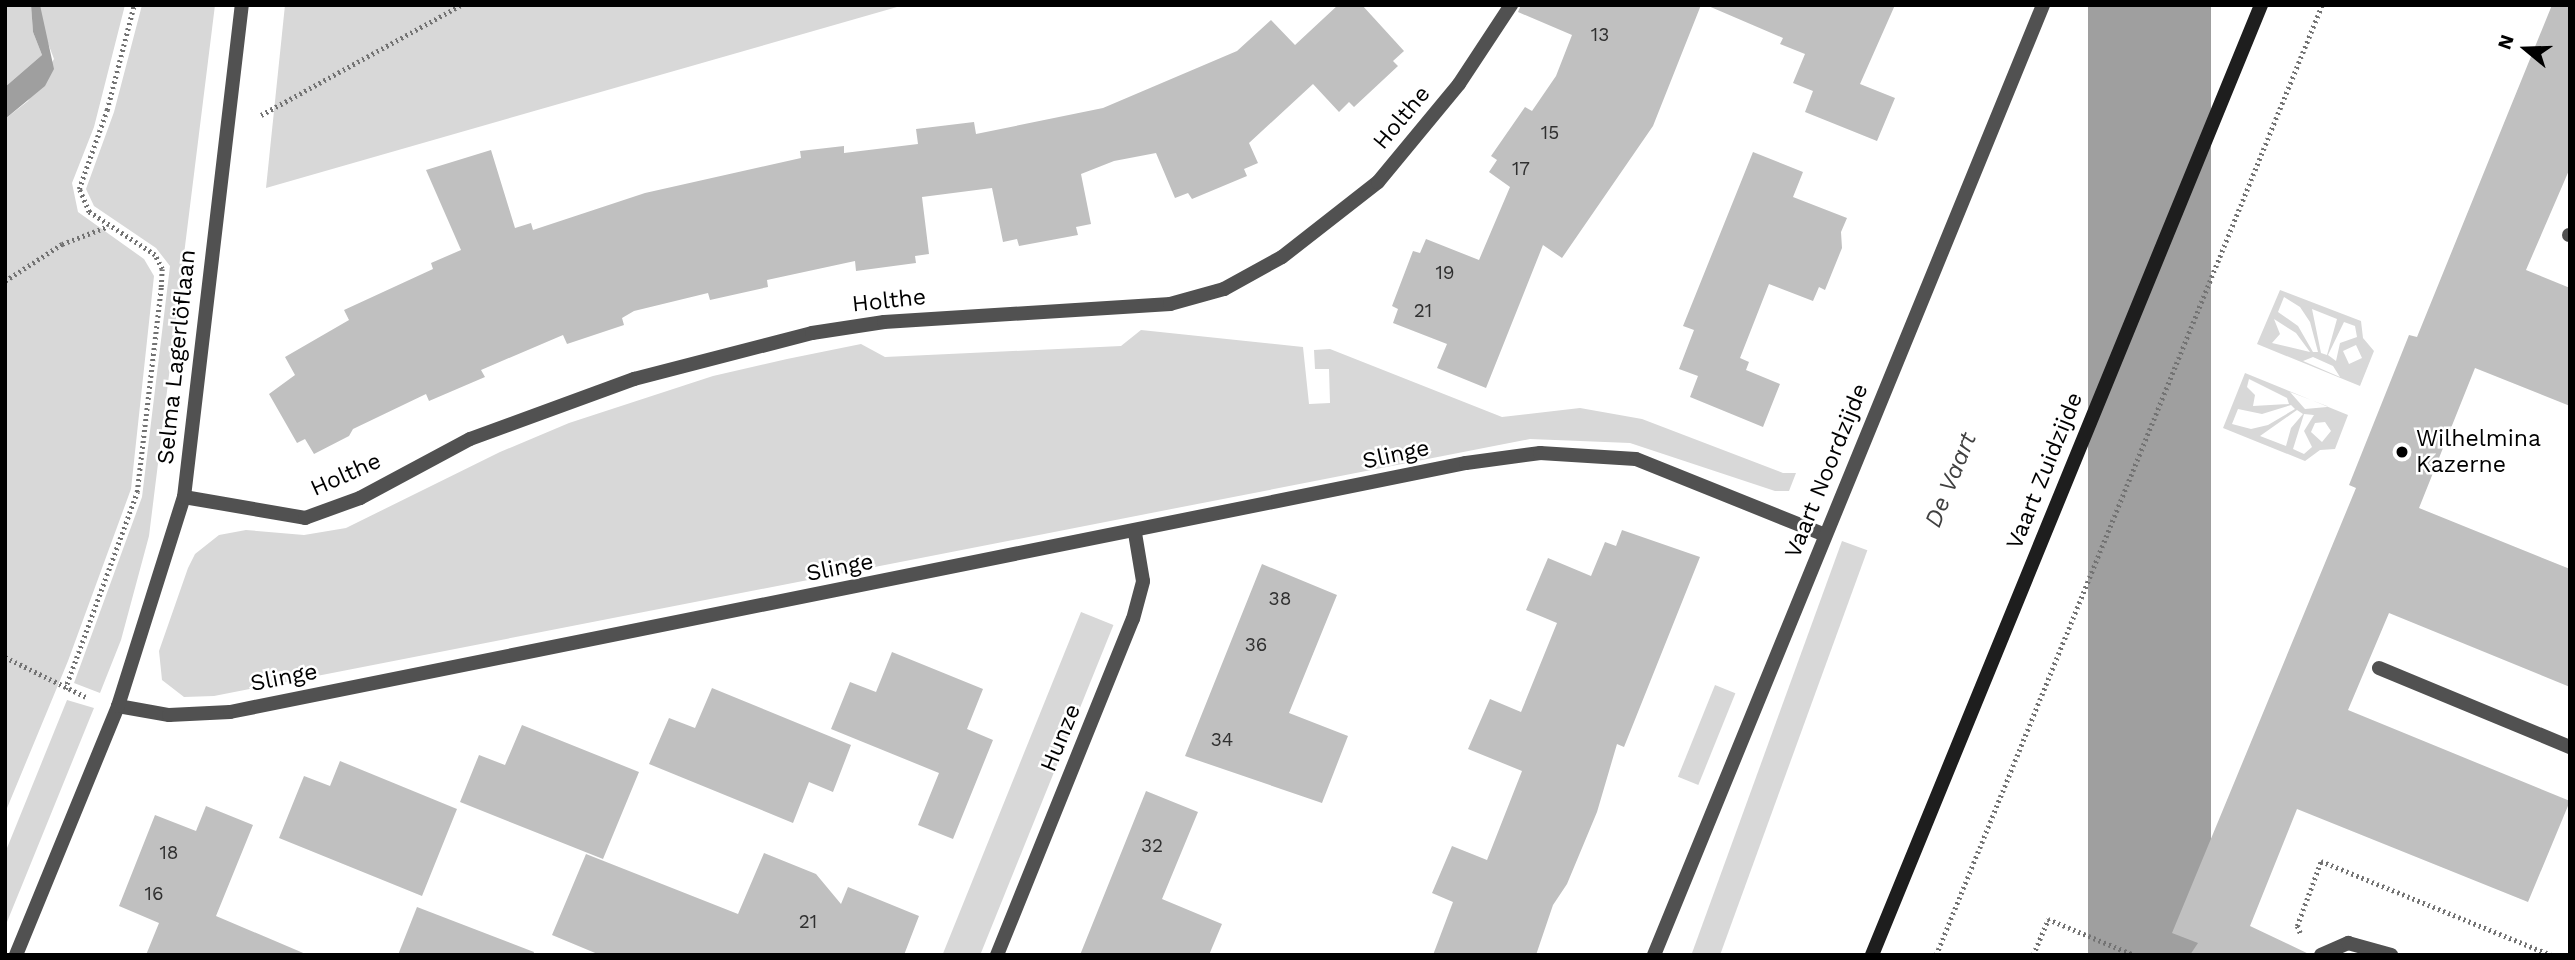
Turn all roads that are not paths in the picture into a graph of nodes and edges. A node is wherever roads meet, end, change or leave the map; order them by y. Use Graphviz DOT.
graph roads {
  1 [pos="242,5"];
  2 [pos="1511,5"];
  3 [pos="2043,5"];
  4 [pos="2261,5"];
  5 [pos="184,497"];
  6 [pos="1135,533"];
  7 [pos="1825,536"];
  8 [pos="2379,668"];
  9 [pos="118,706"];
  10 [pos="2570,747"];
  11 [pos="16,955"];
  12 [pos="997,955"];
  13 [pos="1654,955"];
  14 [pos="1872,955"];
  15 [pos="2321,955"];
  16 [pos="2391,955"];
  1 -- 5 [label="street, Selma Lagerlöflaan"];
  2 -- 5 [label="street, Holthe"];
  3 -- 7 [label="street, Vaart Noordzijde"];
  4 -- 14 [label="main road, Vaart Zuidzijde"];
  5 -- 9 [label="street, Selma Lagerlöflaan"];
  6 -- 7 [label="street, Slinge"];
  6 -- 9 [label="street, Slinge"];
  6 -- 12 [label="street, Hunze"];
  7 -- 13 [label="street, Vaart Noordzijde"];
  8 -- 10 [label="street"];
  9 -- 11 [label="street"];
  15 -- 16 [label="street"];
}
